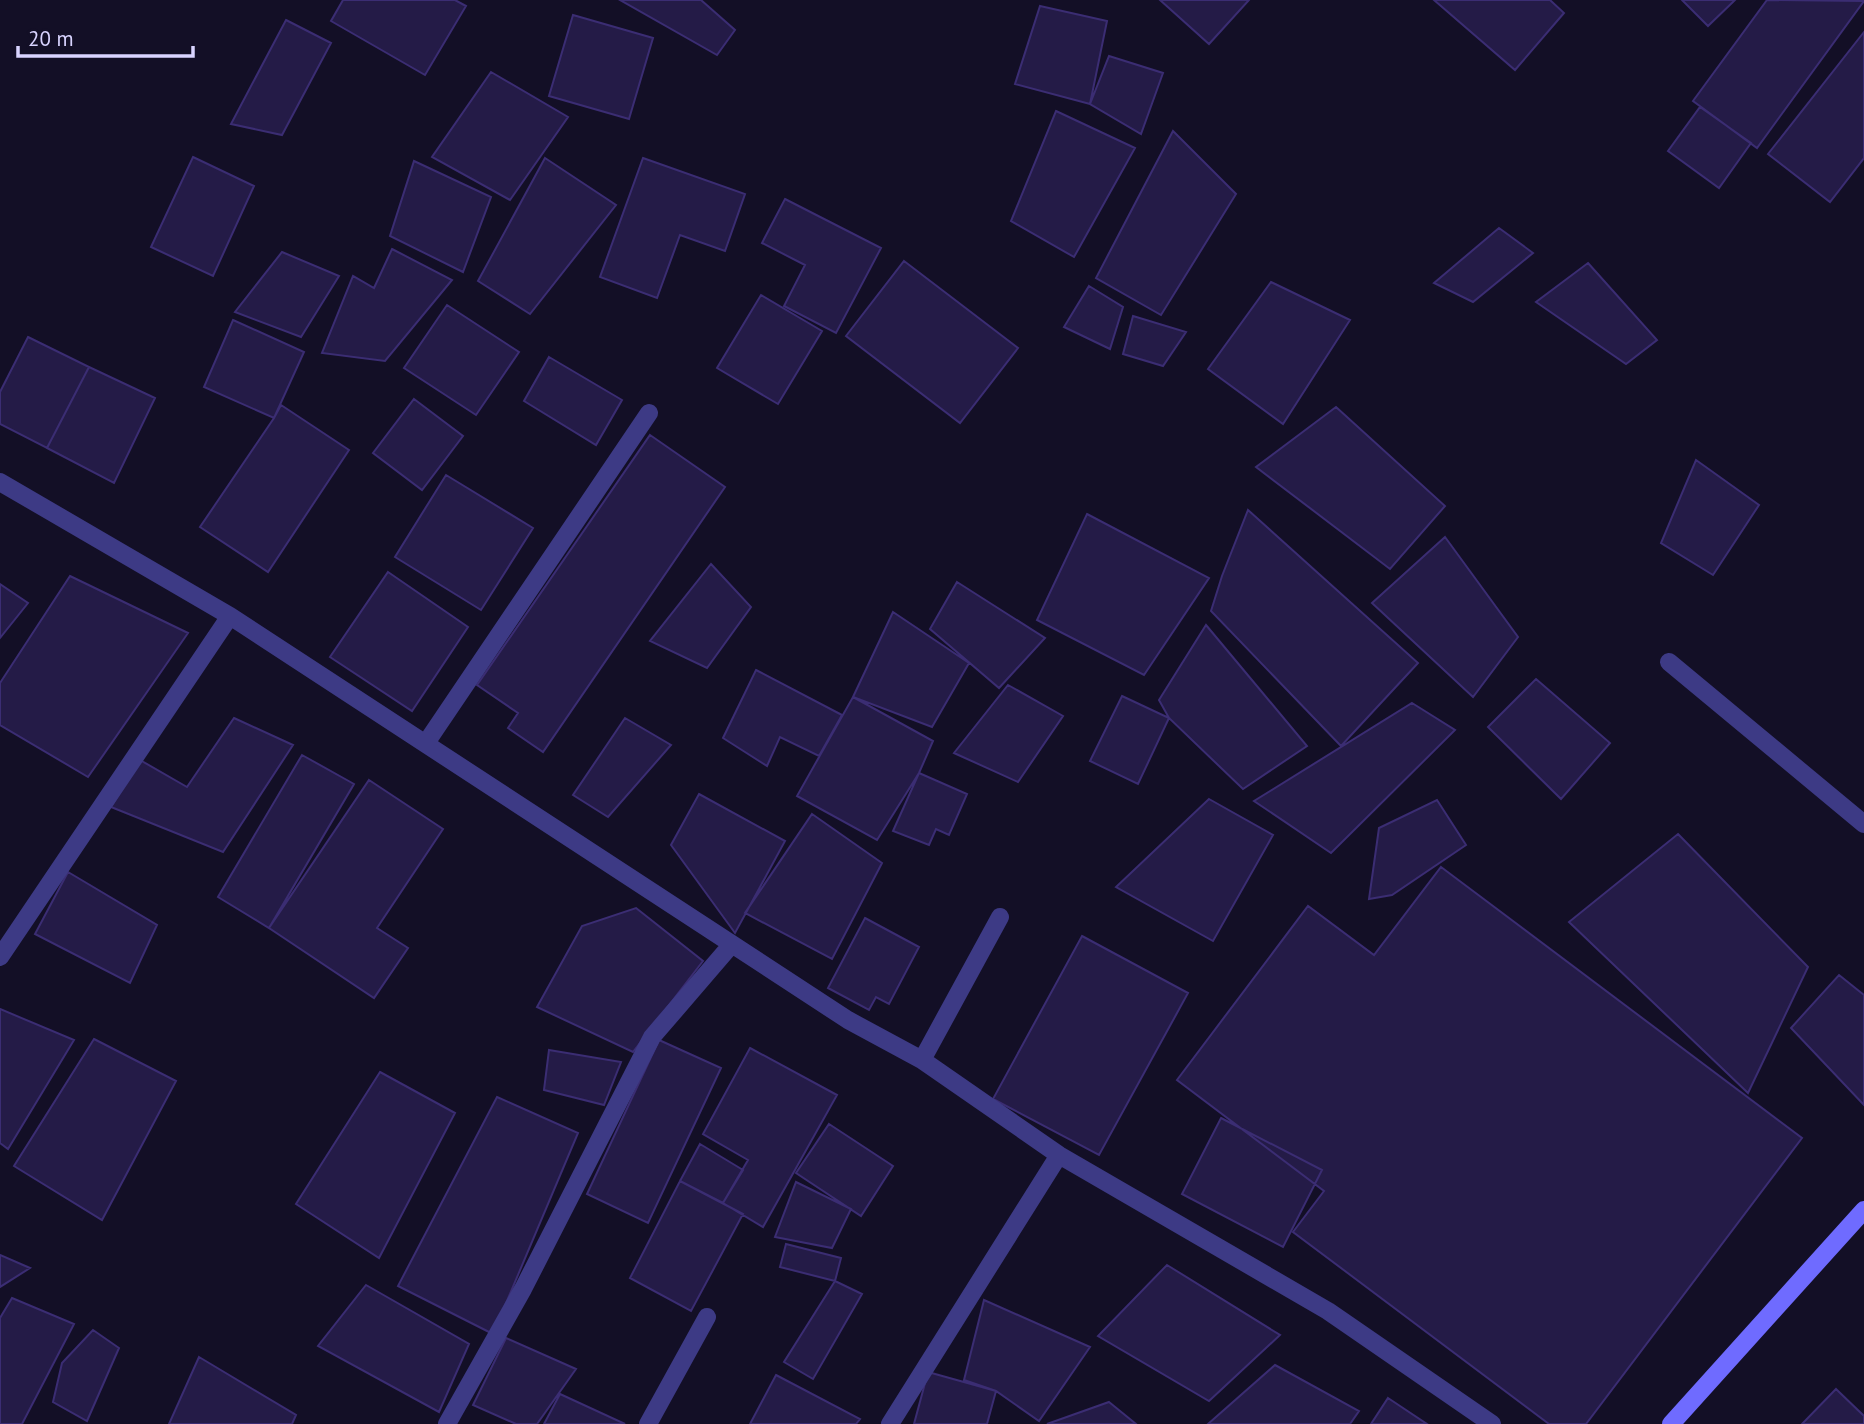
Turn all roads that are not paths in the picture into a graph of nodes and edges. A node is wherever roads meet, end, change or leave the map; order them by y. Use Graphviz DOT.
graph roads {
  1 [pos="649,413"];
  2 [pos="0,482"];
  3 [pos="230,616"];
  4 [pos="1670,662"];
  5 [pos="426,743"];
  6 [pos="1864,824"];
  7 [pos="1000,917"];
  8 [pos="732,944"];
  9 [pos="0,957"];
  10 [pos="922,1060"];
  11 [pos="1059,1155"];
  12 [pos="1864,1210"];
  13 [pos="707,1317"];
  14 [pos="447,1424"];
  15 [pos="648,1424"];
  16 [pos="890,1424"];
  17 [pos="1492,1424"];
  18 [pos="1671,1424"];
  1 -- 5 [label="street"];
  2 -- 3 [label="street"];
  3 -- 5 [label="street"];
  3 -- 9 [label="street"];
  4 -- 6 [label="street"];
  5 -- 8 [label="street"];
  7 -- 10 [label="street"];
  8 -- 10 [label="street"];
  8 -- 14 [label="street"];
  10 -- 11 [label="street"];
  11 -- 16 [label="street"];
  11 -- 17 [label="street"];
  12 -- 18 [label="main road"];
  13 -- 15 [label="street"];
}
